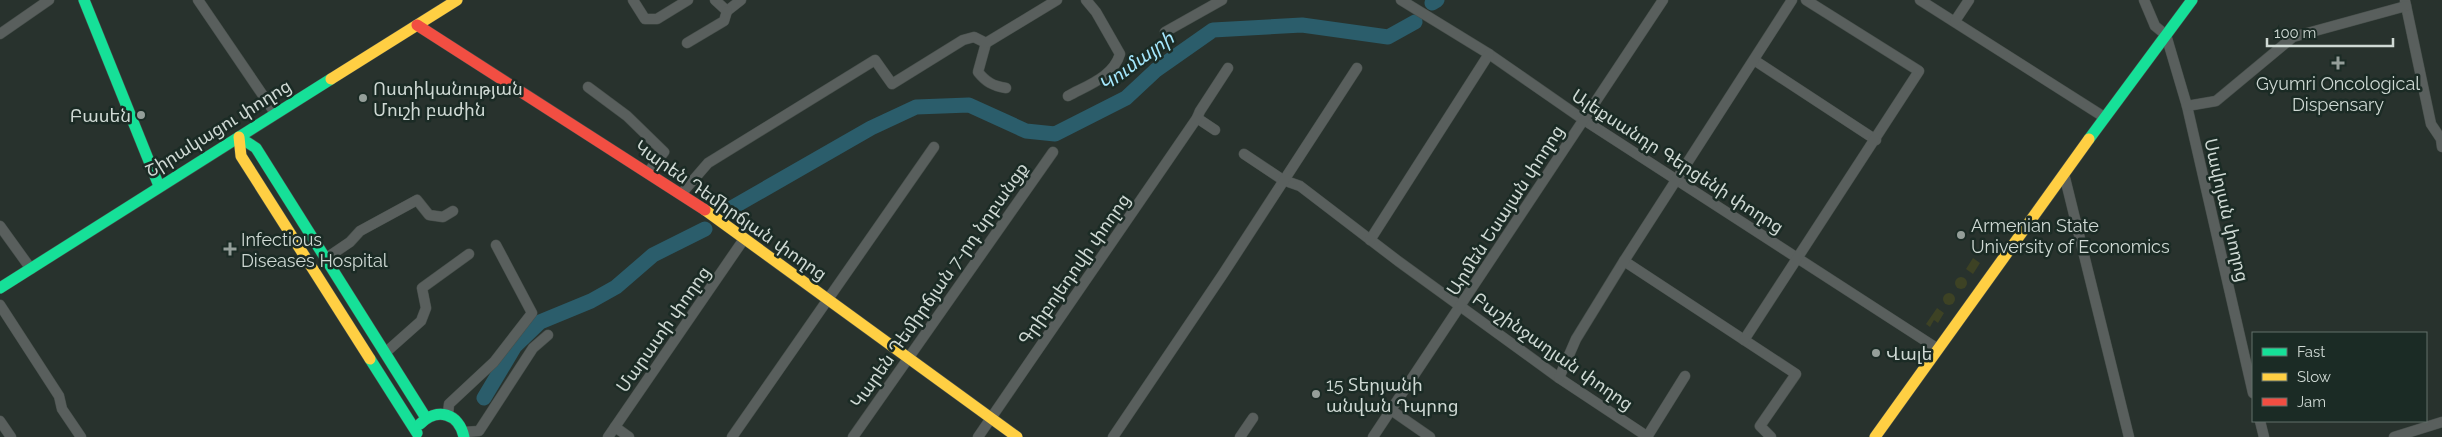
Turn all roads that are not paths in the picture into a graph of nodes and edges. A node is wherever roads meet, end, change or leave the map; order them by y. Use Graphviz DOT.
graph roads {
  1 [pos="49,0"];
  2 [pos="84,0"];
  3 [pos="198,0"];
  4 [pos="457,0"];
  5 [pos="633,0"];
  6 [pos="688,0"];
  7 [pos="715,0"];
  8 [pos="741,0"];
  9 [pos="1057,0"];
  10 [pos="1086,0"];
  11 [pos="1222,0"];
  12 [pos="1400,0"];
  13 [pos="1662,0"];
  14 [pos="1792,0"];
  15 [pos="1806,0"];
  16 [pos="1920,0"];
  17 [pos="1969,0"];
  18 [pos="2144,0"];
  19 [pos="2192,0"];
  20 [pos="2405,3"];
  21 [pos="727,11"];
  22 [pos="1955,21"];
  23 [pos="416,25"];
  24 [pos="1165,32"];
  25 [pos="0,34"];
  26 [pos="2166,35"];
  27 [pos="986,43"];
  28 [pos="687,44"];
  29 [pos="1489,54"];
  30 [pos="1754,60"];
  31 [pos="1228,68"];
  32 [pos="1357,68"];
  33 [pos="588,87"];
  34 [pos="1006,88"];
  35 [pos="1068,96"];
  36 [pos="2187,106"];
  37 [pos="275,113"];
  38 [pos="1197,118"];
  39 [pos="2104,118"];
  40 [pos="1584,120"];
  41 [pos="1215,130"];
  42 [pos="239,137"];
  43 [pos="1876,140"];
  44 [pos="934,147"];
  45 [pos="2442,147"];
  46 [pos="1053,152"];
  47 [pos="1244,154"];
  48 [pos="649,171"];
  49 [pos="2064,174"];
  50 [pos="1676,178"];
  51 [pos="1283,180"];
  52 [pos="159,186"];
  53 [pos="682,193"];
  54 [pos="453,211"];
  55 [pos="0,226"];
  56 [pos="307,232"];
  57 [pos="744,239"];
  58 [pos="1370,240"];
  59 [pos="293,241"];
  60 [pos="496,245"];
  61 [pos="469,254"];
  62 [pos="325,259"];
  63 [pos="1799,259"];
  64 [pos="1624,261"];
  65 [pos="31,269"];
  66 [pos="0,288"];
  67 [pos="827,299"];
  68 [pos="0,305"];
  69 [pos="1461,307"];
  70 [pos="548,335"];
  71 [pos="1744,340"];
  72 [pos="1938,349"];
  73 [pos="385,353"];
  74 [pos="907,358"];
  75 [pos="1685,376"];
  76 [pos="1559,378"];
  77 [pos="2252,389"];
  78 [pos="1391,410"];
  79 [pos="448,414"];
  80 [pos="426,418"];
  81 [pos="991,418"];
  82 [pos="1253,418"];
  83 [pos="0,421"];
  84 [pos="2260,422"];
  85 [pos="2442,422"];
  86 [pos="615,428"];
  87 [pos="417,435"];
  88 [pos="464,435"];
  89 [pos="11,437"];
  90 [pos="81,437"];
  91 [pos="608,437"];
  92 [pos="629,437"];
  93 [pos="732,437"];
  94 [pos="853,437"];
  95 [pos="978,437"];
  96 [pos="1017,437"];
  97 [pos="1113,437"];
  98 [pos="1240,437"];
  99 [pos="1373,437"];
  100 [pos="1430,437"];
  101 [pos="1648,437"];
  102 [pos="1771,437"];
  103 [pos="1875,437"];
  104 [pos="2129,437"];
  105 [pos="2264,437"];
  106 [pos="2394,437"];
  1 -- 25 [label="street"];
  2 -- 52 [label="main road"];
  3 -- 37 [label="street"];
  4 -- 23 [label="main road, Շիրակացու փողոց"];
  5 -- 6 [label="street"];
  7 -- 21 [label="street"];
  8 -- 21 [label="street"];
  9 -- 27 [label="street"];
  10 -- 35 [label="street"];
  11 -- 24 [label="street"];
  12 -- 29 [label="street, Ալեքսանդր Գերցենի փողոց"];
  13 -- 40 [label="street, Արմեն Եսայան փողոց"];
  14 -- 30 [label="street"];
  15 -- 43 [label="street"];
  16 -- 22 [label="street"];
  17 -- 22 [label="street"];
  18 -- 26 [label="street"];
  19 -- 26 [label="main road"];
  20 -- 36 [label="street"];
  20 -- 45 [label="street"];
  21 -- 28 [label="street"];
  22 -- 39 [label="street"];
  23 -- 37 [label="main road, Շիրակացու փողոց"];
  23 -- 48 [label="main road, Կարեն Դեմիրճյան փողոց"];
  26 -- 36 [label="street, Սավոյան փողոց"];
  26 -- 39 [label="main road"];
  27 -- 34 [label="street"];
  27 -- 53 [label="street"];
  29 -- 40 [label="street, Ալեքսանդր Գերցենի փողոց"];
  29 -- 58 [label="street"];
  30 -- 43 [label="street"];
  30 -- 50 [label="street"];
  31 -- 38 [label="street, Գրիբոյեդովի փողոց"];
  32 -- 51 [label="street"];
  33 -- 48 [label="street"];
  36 -- 77 [label="street, Սավոյան փողոց"];
  37 -- 42 [label="main road, Շիրակացու փողոց"];
  38 -- 41 [label="street"];
  38 -- 81 [label="street, Գրիբոյեդովի փողոց"];
  39 -- 49 [label="main road"];
  40 -- 50 [label="street, Ալեքսանդր Գերցենի փողոց"];
  40 -- 69 [label="street, Արմեն Եսայան փողոց"];
  42 -- 52 [label="main road, Շիրակացու փողոց"];
  42 -- 56 [label="main road"];
  42 -- 59 [label="main road"];
  43 -- 63 [label="street"];
  44 -- 67 [label="street"];
  46 -- 74 [label="street, Կարեն Դեմիրճյան 7-րդ նրբանցք"];
  47 -- 51 [label="street, Բաշինջաղյան փողոց"];
  48 -- 53 [label="main road, Կարեն Դեմիրճյան փողոց"];
  49 -- 72 [label="main road"];
  49 -- 104 [label="street"];
  50 -- 63 [label="street, Ալեքսանդր Գերցենի փողոց"];
  50 -- 64 [label="street"];
  51 -- 58 [label="street, Բաշինջաղյան փողոց"];
  51 -- 97 [label="street"];
  52 -- 65 [label="main road, Շիրակացու փողոց"];
  53 -- 57 [label="main road, Կարեն Դեմիրճյան փողոց"];
  54 -- 62 [label="street"];
  55 -- 65 [label="street"];
  56 -- 59 [label="main road"];
  56 -- 62 [label="main road"];
  57 -- 67 [label="main road, Կարեն Դեմիրճյան փողոց"];
  57 -- 86 [label="street, Մարատի փողոց"];
  58 -- 69 [label="street, Բաշինջաղյան փողոց"];
  59 -- 87 [label="main road"];
  60 -- 79 [label="street"];
  61 -- 73 [label="street"];
  62 -- 73 [label="main road"];
  63 -- 71 [label="street"];
  63 -- 72 [label="street, Ալեքսանդր Գերցենի փողոց"];
  64 -- 71 [label="street"];
  64 -- 76 [label="street"];
  65 -- 66 [label="main road, Շիրակացու փողոց"];
  67 -- 74 [label="main road, Կարեն Դեմիրճյան փողոց"];
  67 -- 93 [label="street"];
  68 -- 90 [label="street"];
  69 -- 76 [label="street, Բաշինջաղյան փողոց"];
  69 -- 78 [label="street, Արմեն Եսայան փողոց"];
  70 -- 88 [label="street"];
  71 -- 102 [label="street"];
  72 -- 103 [label="main road"];
  73 -- 80 [label="main road"];
  74 -- 81 [label="main road, Կարեն Դեմիրճյան փողոց"];
  74 -- 94 [label="street, Կարեն Դեմիրճյան 7-րդ նրբանցք"];
  75 -- 101 [label="street"];
  76 -- 101 [label="street, Բաշինջաղյան փողոց"];
  78 -- 99 [label="street, Արմեն Եսայան փողոց"];
  78 -- 100 [label="street"];
  79 -- 80 [label="main road"];
  79 -- 88 [label="main road"];
  80 -- 87 [label="main road"];
  81 -- 95 [label="street, Գրիբոյեդովի փողոց"];
  81 -- 96 [label="main road, Կարեն Դեմիրճյան փողոց"];
  82 -- 98 [label="street"];
  83 -- 89 [label="street"];
  84 -- 105 [label="street"];
  85 -- 106 [label="street"];
  86 -- 91 [label="street, Մարատի փողոց"];
  86 -- 92 [label="street"];
}
